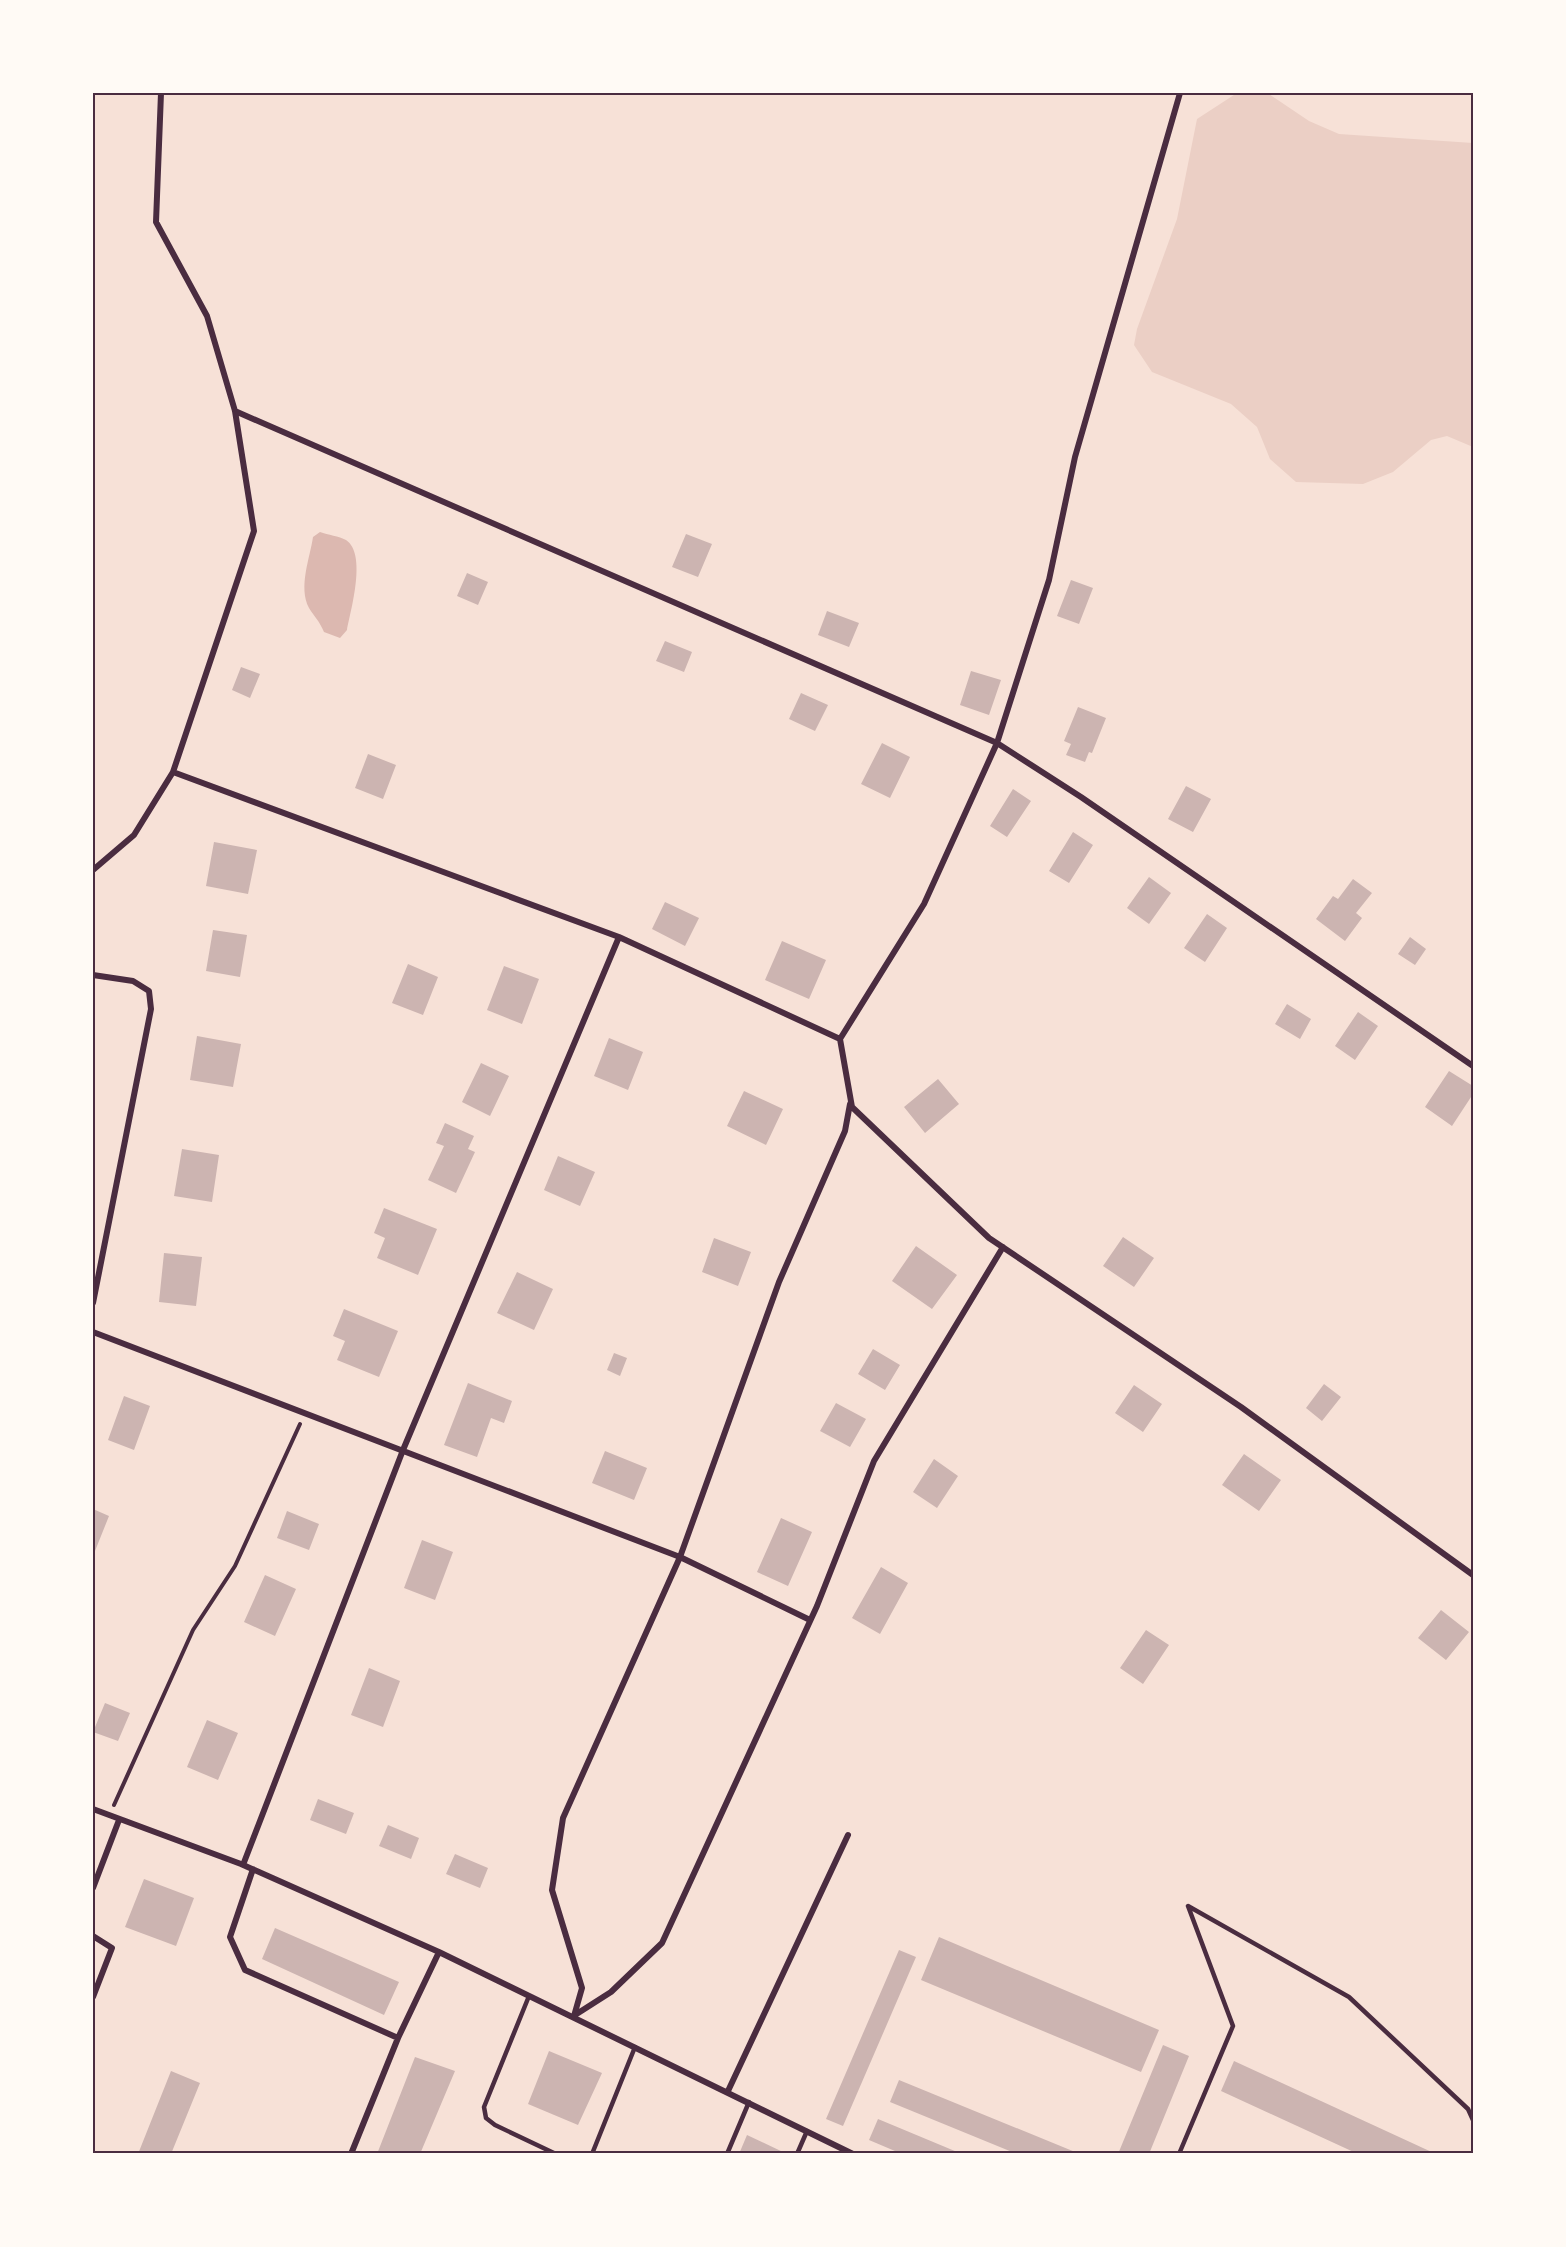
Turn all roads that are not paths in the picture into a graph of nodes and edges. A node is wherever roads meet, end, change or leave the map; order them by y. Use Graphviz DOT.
graph roads {
  1 [pos="161,93"];
  2 [pos="1180,93"];
  3 [pos="235,411"];
  4 [pos="997,743"];
  5 [pos="173,772"];
  6 [pos="93,870"];
  7 [pos="619,937"];
  8 [pos="93,975"];
  9 [pos="840,1039"];
  10 [pos="1473,1066"];
  11 [pos="851,1100"];
  12 [pos="1003,1247"];
  13 [pos="93,1303"];
  14 [pos="93,1332"];
  15 [pos="403,1450"];
  16 [pos="680,1557"];
  17 [pos="1473,1575"];
  18 [pos="810,1620"];
  19 [pos="93,1809"];
  20 [pos="119,1820"];
  21 [pos="848,1834"];
  22 [pos="243,1865"];
  23 [pos="253,1869"];
  24 [pos="93,1888"];
  25 [pos="93,1936"];
  26 [pos="439,1952"];
  27 [pos="529,1995"];
  28 [pos="93,1997"];
  29 [pos="574,2016"];
  30 [pos="398,2038"];
  31 [pos="635,2047"];
  32 [pos="728,2091"];
  33 [pos="748,2102"];
  34 [pos="1473,2120"];
  35 [pos="807,2131"];
  36 [pos="849,2153"];
  37 [pos="351,2154"];
  38 [pos="556,2154"];
  39 [pos="592,2154"];
  40 [pos="727,2154"];
  41 [pos="797,2154"];
  42 [pos="1179,2154"];
  1 -- 3 [label="street"];
  2 -- 4 [label="street"];
  3 -- 4 [label="street"];
  3 -- 5 [label="street"];
  4 -- 9 [label="street"];
  4 -- 10 [label="street"];
  5 -- 6 [label="street"];
  5 -- 7 [label="street"];
  7 -- 9 [label="street"];
  7 -- 15 [label="street"];
  8 -- 13 [label="street"];
  9 -- 11 [label="street"];
  11 -- 12 [label="street"];
  11 -- 16 [label="street"];
  12 -- 17 [label="street"];
  12 -- 18 [label="street"];
  14 -- 15 [label="street"];
  15 -- 16 [label="street"];
  15 -- 22 [label="street"];
  16 -- 18 [label="street"];
  16 -- 29 [label="street"];
  18 -- 29 [label="street"];
  19 -- 20 [label="street"];
  20 -- 22 [label="street"];
  20 -- 24 [label="street"];
  21 -- 32 [label="street"];
  22 -- 23 [label="street"];
  23 -- 26 [label="street"];
  23 -- 30 [label="street"];
  25 -- 28 [label="street"];
  26 -- 27 [label="street"];
  26 -- 30 [label="street"];
  27 -- 29 [label="street"];
  27 -- 38 [label="lane"];
  29 -- 31 [label="street"];
  30 -- 37 [label="street"];
  31 -- 32 [label="street"];
  31 -- 39 [label="lane"];
  32 -- 33 [label="street"];
  33 -- 35 [label="street"];
  33 -- 40 [label="lane"];
  34 -- 42 [label="lane"];
  35 -- 36 [label="street"];
  35 -- 41 [label="lane"];
}
